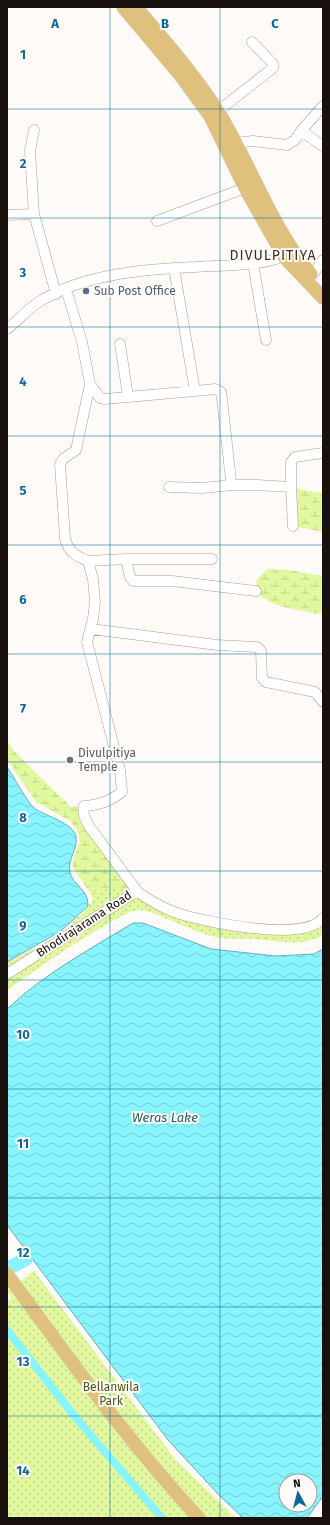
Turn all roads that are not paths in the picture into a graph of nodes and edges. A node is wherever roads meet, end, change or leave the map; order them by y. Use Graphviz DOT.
graph roads {
  1 [pos="123,7"];
  2 [pos="136,7"];
  3 [pos="252,42"];
  4 [pos="184,72"];
  5 [pos="323,106"];
  6 [pos="218,112"];
  7 [pos="34,130"];
  8 [pos="301,131"];
  9 [pos="235,143"];
  10 [pos="323,146"];
  11 [pos="245,188"];
  12 [pos="34,214"];
  13 [pos="7,215"];
  14 [pos="157,221"];
  15 [pos="288,254"];
  16 [pos="323,260"];
  17 [pos="253,263"];
  18 [pos="174,268"];
  19 [pos="310,279"];
  20 [pos="323,286"];
  21 [pos="66,289"];
  22 [pos="56,294"];
  23 [pos="323,298"];
  24 [pos="7,328"];
  25 [pos="266,340"];
  26 [pos="120,344"];
  27 [pos="90,384"];
  28 [pos="195,391"];
  29 [pos="128,396"];
  30 [pos="323,453"];
  31 [pos="234,486"];
  32 [pos="169,487"];
  33 [pos="291,487"];
  34 [pos="293,526"];
  35 [pos="126,559"];
  36 [pos="212,559"];
  37 [pos="88,561"];
  38 [pos="256,591"];
  39 [pos="90,629"];
  40 [pos="323,702"];
  41 [pos="137,890"];
  42 [pos="323,918"];
  43 [pos="7,974"];
  44 [pos="7,1274"];
  45 [pos="199,1518"];
  1 -- 4 [label="main road"];
  2 -- 4 [label="main road"];
  3 -- 6 [label="street"];
  4 -- 6 [label="main road"];
  4 -- 11 [label="main road"];
  5 -- 8 [label="street"];
  6 -- 9 [label="main road"];
  7 -- 12 [label="street"];
  8 -- 9 [label="street"];
  8 -- 10 [label="street"];
  9 -- 15 [label="main road"];
  11 -- 14 [label="street"];
  11 -- 15 [label="main road"];
  12 -- 13 [label="street"];
  12 -- 22 [label="street"];
  15 -- 17 [label="street"];
  15 -- 19 [label="main road"];
  16 -- 19 [label="street"];
  17 -- 18 [label="street"];
  17 -- 25 [label="street"];
  18 -- 21 [label="street"];
  18 -- 28 [label="street"];
  19 -- 20 [label="main road"];
  19 -- 23 [label="main road"];
  21 -- 22 [label="street"];
  21 -- 27 [label="street"];
  22 -- 24 [label="street"];
  26 -- 29 [label="street"];
  27 -- 29 [label="street"];
  27 -- 37 [label="street"];
  28 -- 29 [label="street"];
  28 -- 31 [label="street"];
  30 -- 33 [label="street"];
  31 -- 32 [label="street"];
  31 -- 33 [label="street"];
  33 -- 34 [label="street"];
  35 -- 36 [label="street"];
  35 -- 37 [label="street"];
  35 -- 38 [label="street"];
  37 -- 39 [label="street"];
  39 -- 40 [label="street"];
  39 -- 41 [label="street"];
  41 -- 42 [label="street, Bhodirajarama Road"];
  41 -- 43 [label="street, Bhodirajarama Road"];
  44 -- 45 [label="main road"];
}
